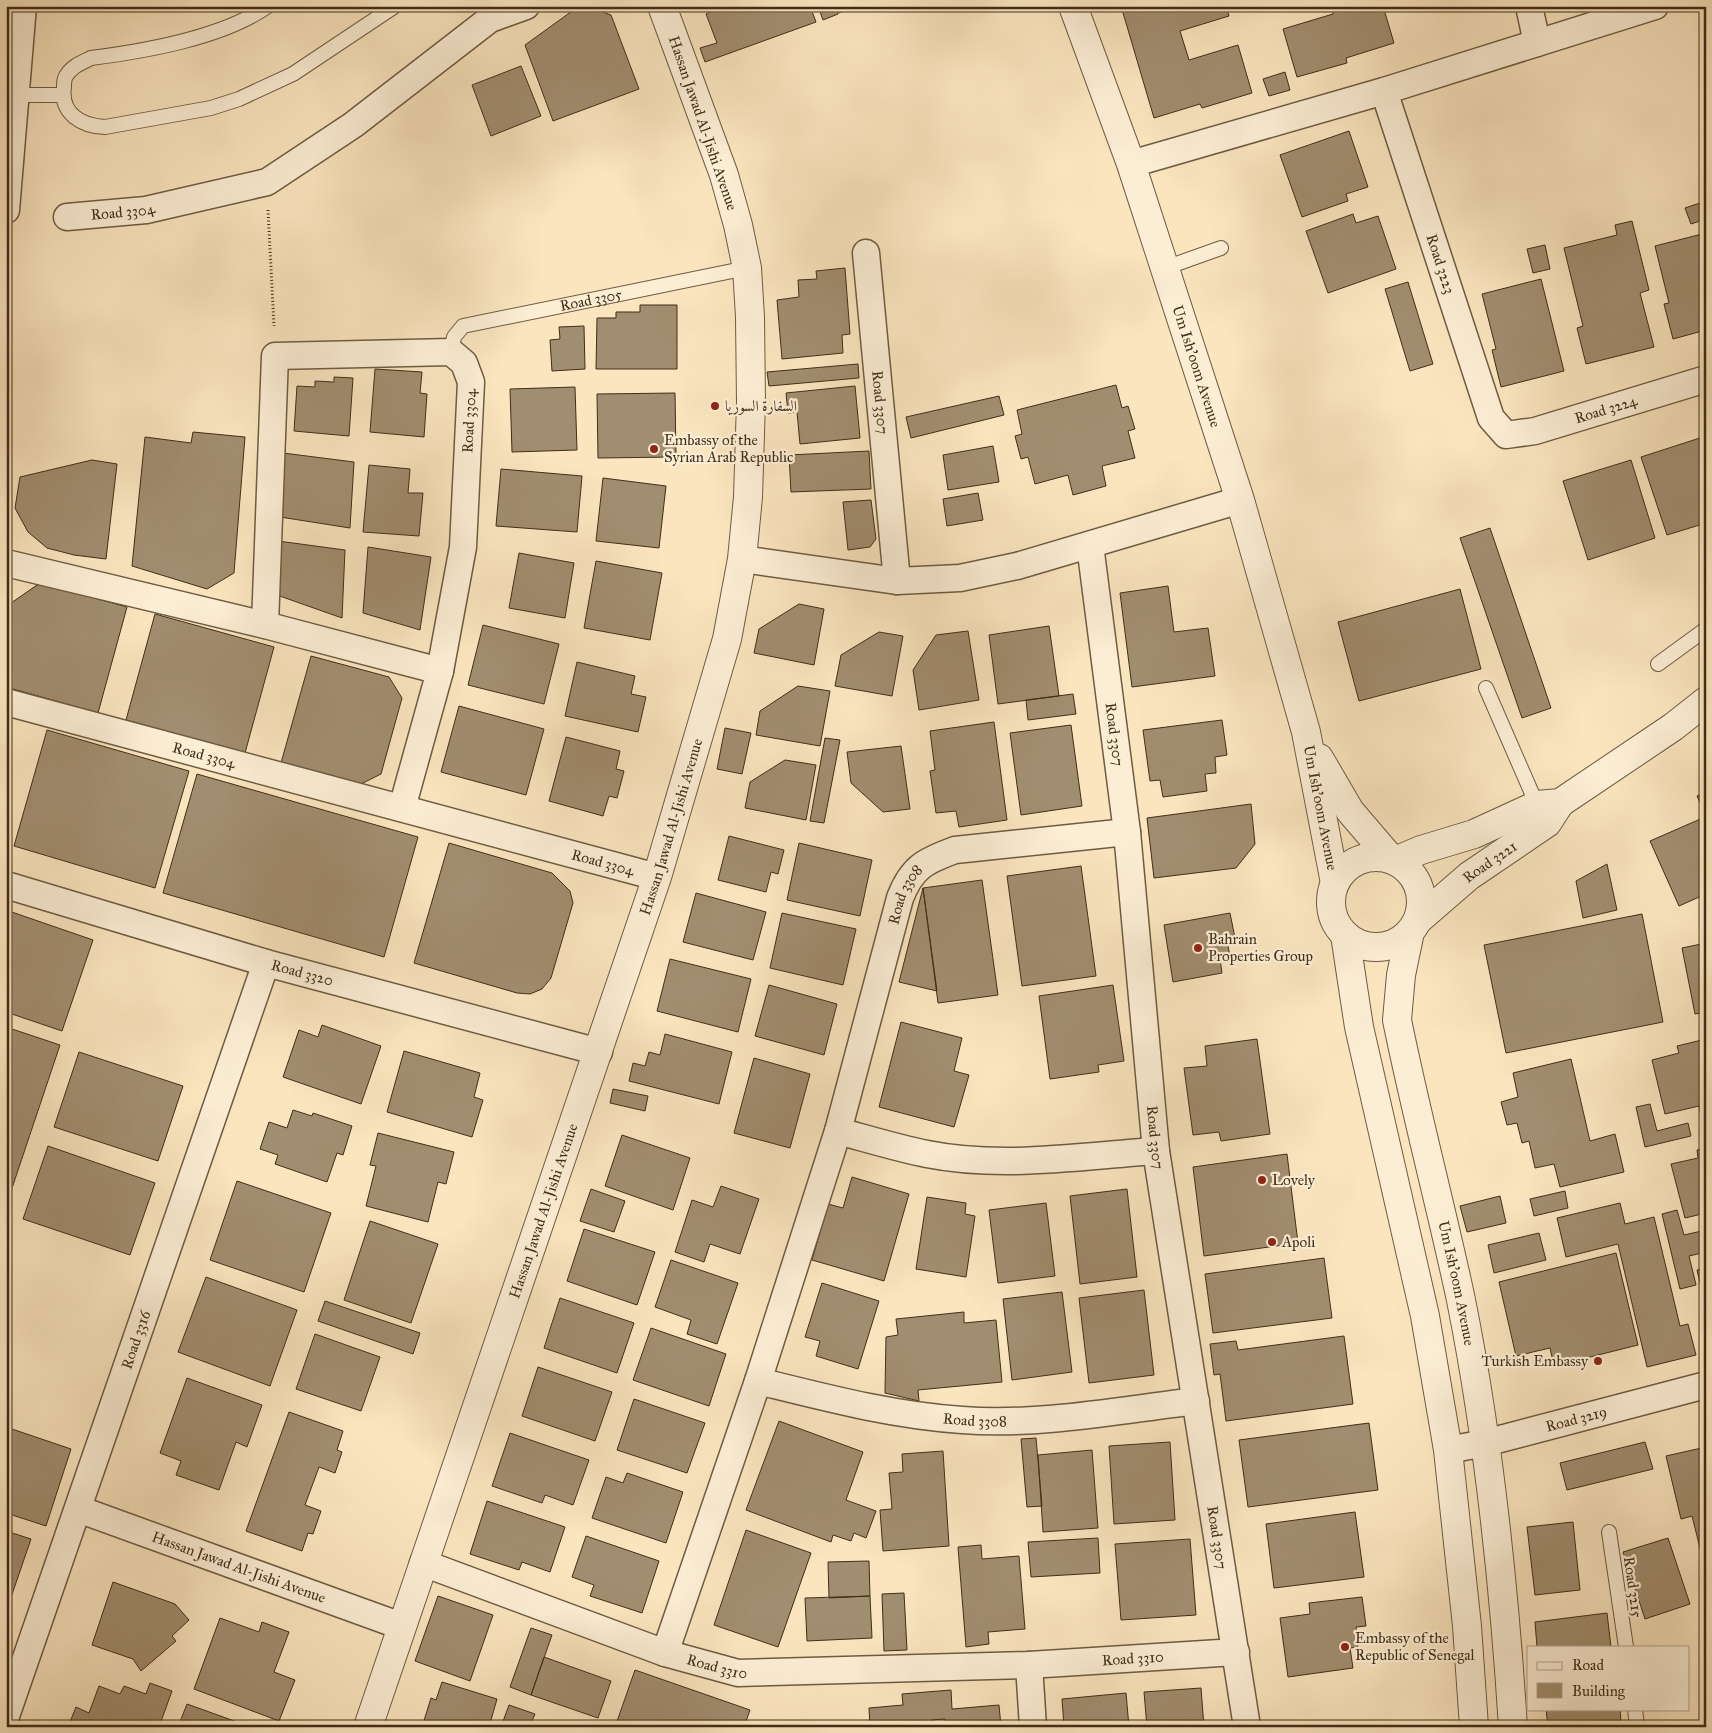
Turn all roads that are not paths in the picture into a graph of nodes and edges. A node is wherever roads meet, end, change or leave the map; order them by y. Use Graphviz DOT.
graph roads {
  1 [pos="23,6"];
  2 [pos="268,6"];
  3 [pos="395,6"];
  4 [pos="526,6"];
  5 [pos="662,6"];
  6 [pos="1073,6"];
  7 [pos="1529,6"];
  8 [pos="1655,6"];
  9 [pos="486,13"];
  10 [pos="1537,43"];
  11 [pos="13,64"];
  12 [pos="1384,91"];
  13 [pos="17,95"];
  14 [pos="63,95"];
  15 [pos="1131,164"];
  16 [pos="6,210"];
  17 [pos="67,218"];
  18 [pos="1221,248"];
  19 [pos="866,253"];
  20 [pos="746,268"];
  21 [pos="1165,268"];
  22 [pos="451,352"];
  23 [pos="1706,379"];
  24 [pos="1506,435"];
  25 [pos="1240,500"];
  26 [pos="1090,545"];
  27 [pos="742,559"];
  28 [pos="6,563"];
  29 [pos="897,581"];
  30 [pos="265,625"];
  31 [pos="1706,629"];
  32 [pos="1658,664"];
  33 [pos="440,671"];
  34 [pos="1486,688"];
  35 [pos="1706,701"];
  36 [pos="6,702"];
  37 [pos="1306,732"];
  38 [pos="1548,804"];
  39 [pos="402,808"];
  40 [pos="1127,832"];
  41 [pos="1393,860"];
  42 [pos="657,877"];
  43 [pos="1335,883"];
  44 [pos="6,885"];
  45 [pos="1414,927"];
  46 [pos="1345,935"];
  47 [pos="266,963"];
  48 [pos="599,1052"];
  49 [pos="838,1131"];
  50 [pos="1156,1151"];
  51 [pos="758,1381"];
  52 [pos="1706,1385"];
  53 [pos="1196,1401"];
  54 [pos="1485,1443"];
  55 [pos="1448,1450"];
  56 [pos="78,1509"];
  57 [pos="1609,1532"];
  58 [pos="423,1564"];
  59 [pos="400,1626"];
  60 [pos="1626,1646"];
  61 [pos="1236,1652"];
  62 [pos="665,1653"];
  63 [pos="1029,1666"];
  64 [pos="1635,1710"];
  65 [pos="6,1716"];
  66 [pos="368,1727"];
  67 [pos="1033,1727"];
  68 [pos="1247,1727"];
  69 [pos="1474,1727"];
  70 [pos="1513,1727"];
  71 [pos="1637,1727"];
  1 -- 11 [label="street"];
  2 -- 14 [label="lane"];
  3 -- 14 [label="lane"];
  4 -- 9 [label="street"];
  5 -- 20 [label="street, Hassan Jawad Al-Jishi Avenue"];
  6 -- 15 [label="street, Um Ish'oom Avenue"];
  7 -- 10 [label="street"];
  8 -- 10 [label="street"];
  9 -- 17 [label="street, Road 3304"];
  10 -- 12 [label="street"];
  11 -- 13 [label="street"];
  12 -- 15 [label="street"];
  12 -- 24 [label="street, Road 3223"];
  13 -- 14 [label="lane"];
  13 -- 16 [label="street"];
  15 -- 21 [label="street, Um Ish'oom Avenue"];
  18 -- 21 [label="lane"];
  19 -- 29 [label="street, Road 3307"];
  20 -- 22 [label="lane, Road 3305"];
  20 -- 27 [label="street, Hassan Jawad Al-Jishi Avenue"];
  21 -- 25 [label="street, Um Ish'oom Avenue"];
  22 -- 30 [label="street"];
  22 -- 33 [label="street, Road 3304"];
  23 -- 24 [label="street, Road 3224"];
  25 -- 26 [label="street"];
  25 -- 37 [label="street, Um Ish'oom Avenue"];
  26 -- 29 [label="street"];
  26 -- 40 [label="street, Road 3307"];
  27 -- 29 [label="street"];
  27 -- 42 [label="street, Hassan Jawad Al-Jishi Avenue"];
  28 -- 30 [label="street"];
  30 -- 33 [label="street"];
  31 -- 32 [label="lane"];
  33 -- 39 [label="street, Road 3304"];
  34 -- 38 [label="lane"];
  35 -- 38 [label="street, Road 3221"];
  36 -- 39 [label="street, Road 3304"];
  37 -- 41 [label="street, Um Ish'oom Avenue"];
  37 -- 43 [label="street, Um Ish'oom Avenue"];
  38 -- 41 [label="street, Road 3221"];
  38 -- 45 [label="street, Road 3221"];
  39 -- 42 [label="street, Road 3304"];
  40 -- 49 [label="street, Road 3308"];
  40 -- 50 [label="street, Road 3307"];
  41 -- 43 [label="street"];
  41 -- 45 [label="street"];
  42 -- 48 [label="street, Hassan Jawad Al-Jishi Avenue"];
  43 -- 46 [label="street"];
  44 -- 47 [label="street, Road 3320"];
  45 -- 46 [label="street"];
  45 -- 54 [label="street, Um Ish'oom Avenue"];
  46 -- 55 [label="street"];
  47 -- 48 [label="street, Road 3320"];
  47 -- 56 [label="street, Road 3316"];
  48 -- 58 [label="street, Hassan Jawad Al-Jishi Avenue"];
  49 -- 50 [label="street"];
  49 -- 51 [label="street, Road 3308"];
  50 -- 53 [label="street, Road 3307"];
  51 -- 53 [label="street, Road 3308"];
  51 -- 62 [label="street, Road 3308"];
  52 -- 54 [label="street, Road 3219"];
  53 -- 61 [label="street, Road 3307"];
  54 -- 55 [label="street, Road 3219"];
  54 -- 70 [label="street, Um Ish'oom Avenue"];
  55 -- 69 [label="street"];
  56 -- 59 [label="street, Hassan Jawad Al-Jishi Avenue"];
  56 -- 65 [label="street, Road 3316"];
  57 -- 60 [label="lane, Road 3215"];
  58 -- 59 [label="street, Hassan Jawad Al-Jishi Avenue"];
  58 -- 62 [label="street, Road 3310"];
  59 -- 66 [label="street, Hassan Jawad Al-Jishi Avenue"];
  61 -- 63 [label="street, Road 3310"];
  61 -- 68 [label="street, Road 3307"];
  62 -- 63 [label="street, Road 3310"];
  63 -- 67 [label="street"];
  64 -- 71 [label="lane"];
}
